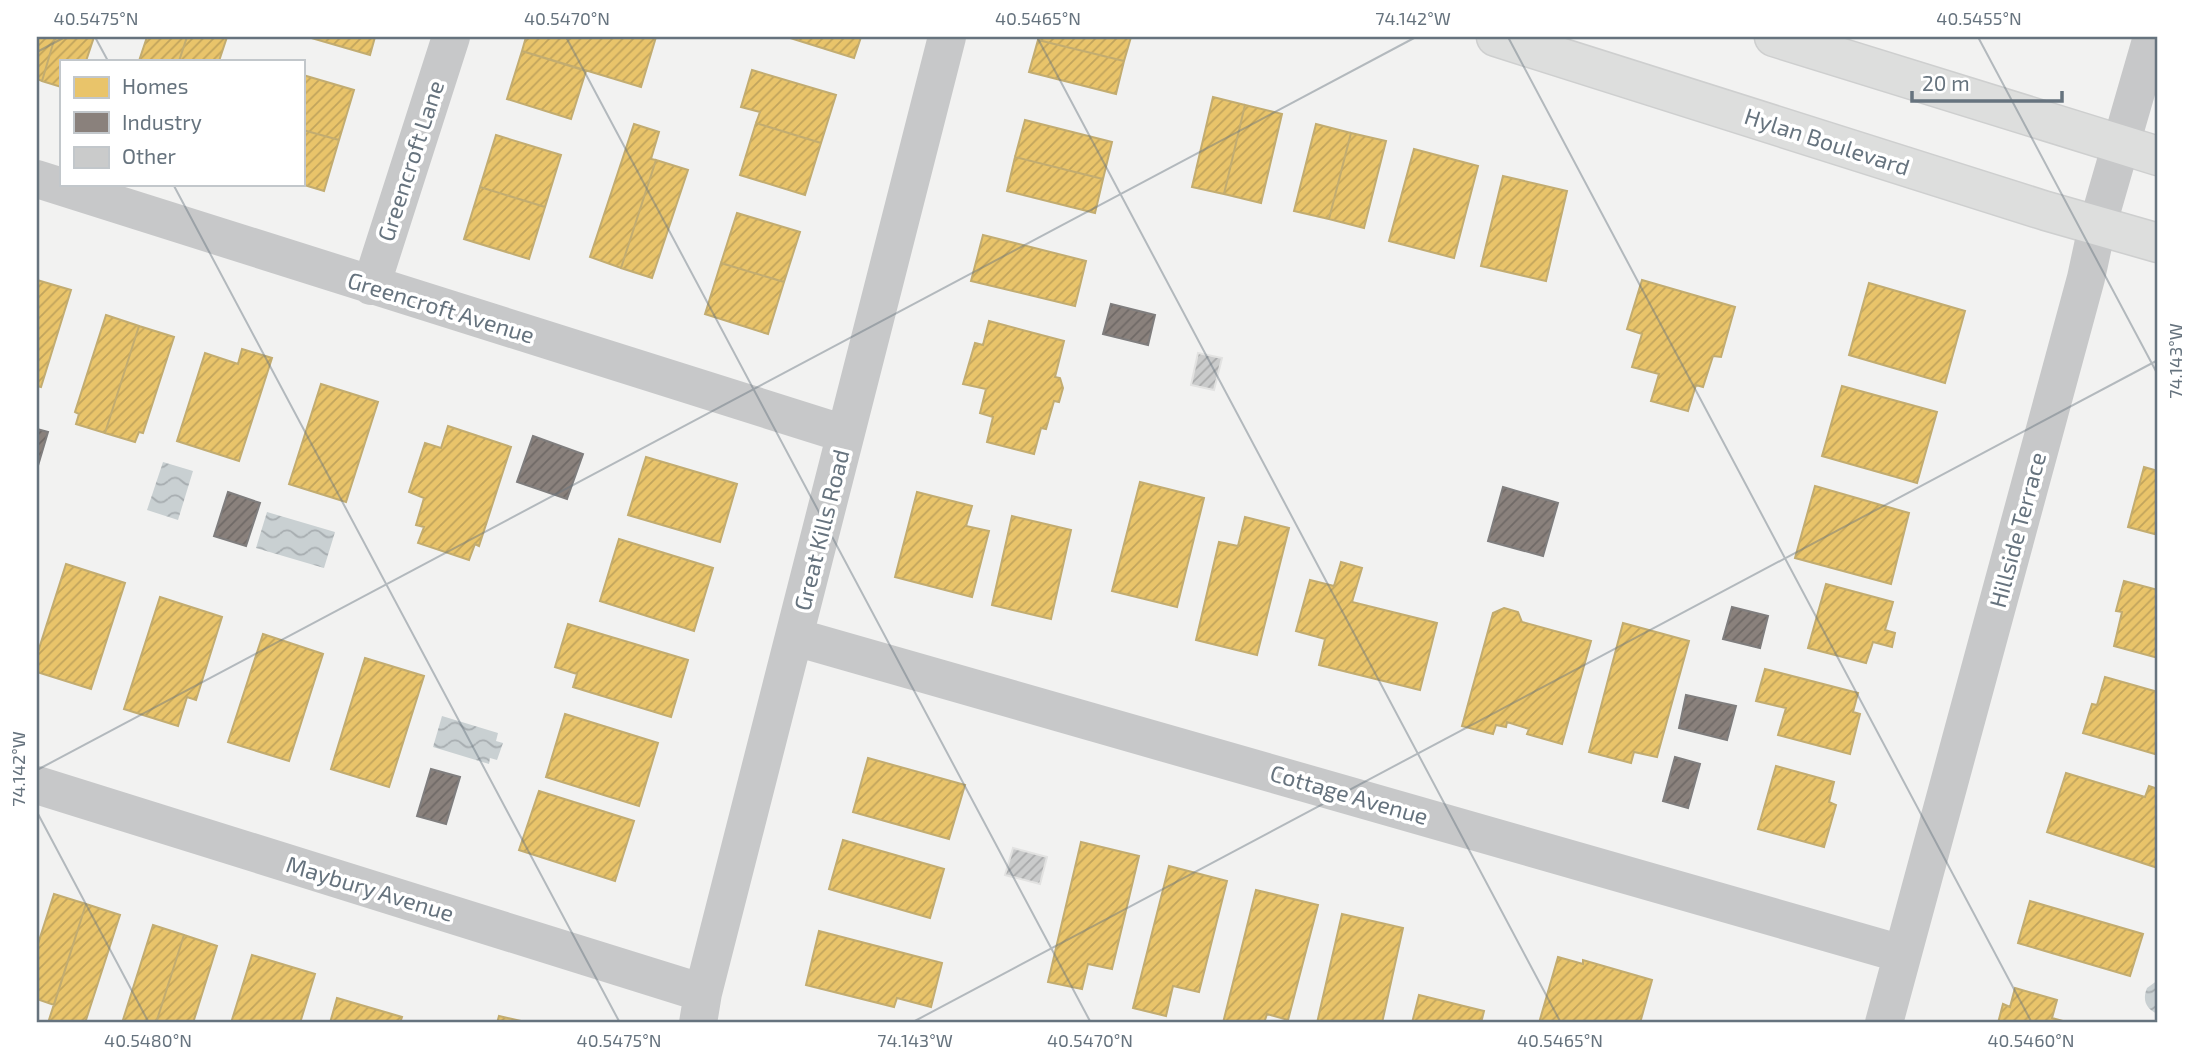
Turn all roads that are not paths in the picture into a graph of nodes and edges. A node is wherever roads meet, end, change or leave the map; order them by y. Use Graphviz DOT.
graph roads {
  1 [pos="452,37"];
  2 [pos="947,37"];
  3 [pos="1496,37"];
  4 [pos="1774,37"];
  5 [pos="2152,37"];
  6 [pos="2121,145"];
  7 [pos="2158,156"];
  8 [pos="37,179"];
  9 [pos="2097,227"];
  10 [pos="2158,243"];
  11 [pos="371,286"];
  12 [pos="845,434"];
  13 [pos="795,637"];
  14 [pos="37,785"];
  15 [pos="1902,954"];
  16 [pos="700,1008"];
  17 [pos="1884,1023"];
  1 -- 11 [label="street, Greencroft Lane"];
  2 -- 12 [label="street, Great Kills Road"];
  3 -- 9 [label="main road, Hylan Boulevard"];
  4 -- 6 [label="main road"];
  5 -- 6 [label="street, Hillside Terrace"];
  6 -- 7 [label="main road"];
  6 -- 9 [label="street, Hillside Terrace"];
  8 -- 11 [label="street, Greencroft Avenue"];
  9 -- 10 [label="main road, Hylan Boulevard"];
  9 -- 15 [label="street, Hillside Terrace"];
  11 -- 12 [label="street, Greencroft Avenue"];
  12 -- 13 [label="street, Great Kills Road"];
  13 -- 15 [label="street, Cottage Avenue"];
  13 -- 16 [label="street, Great Kills Road"];
  14 -- 16 [label="street, Maybury Avenue"];
  15 -- 17 [label="street, Hillside Terrace"];
}
